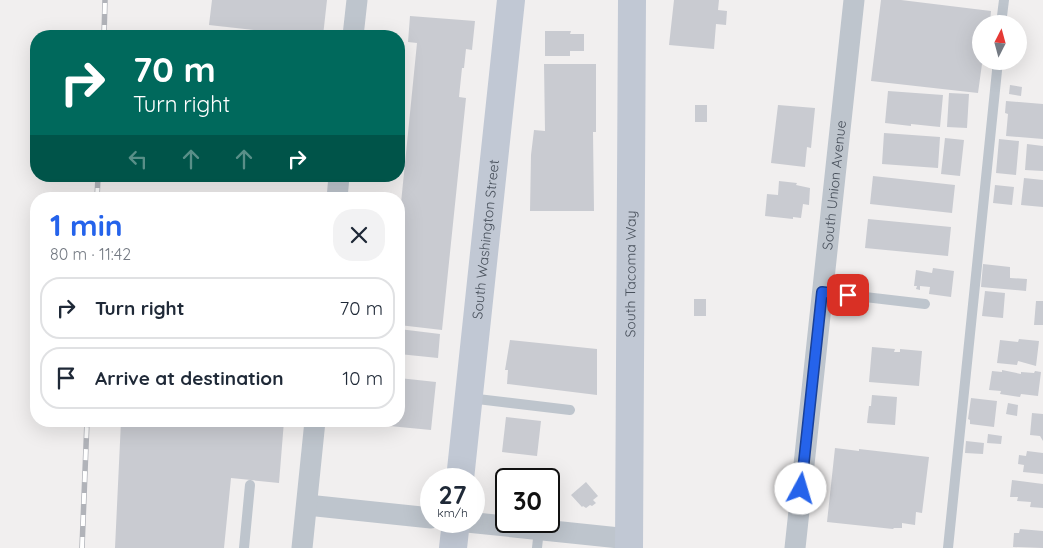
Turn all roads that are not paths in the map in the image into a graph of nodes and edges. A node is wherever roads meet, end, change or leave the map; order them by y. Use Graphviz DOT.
graph roads {
  1 [pos="357,0"];
  2 [pos="511,0"];
  3 [pos="632,0"];
  4 [pos="854,0"];
  5 [pos="1004,0"];
  6 [pos="1003,15"];
  7 [pos="354,30"];
  8 [pos="997,70"];
  9 [pos="822,292"];
  10 [pos="925,304"];
  11 [pos="468,398"];
  12 [pos="570,410"];
  13 [pos="314,427"];
  14 [pos="461,468"];
  15 [pos="250,485"];
  16 [pos="307,505"];
  17 [pos="420,517"];
  18 [pos="485,527"];
  19 [pos="455,533"];
  20 [pos="538,539"];
  21 [pos="629,543"];
  22 [pos="244,548"];
  23 [pos="302,548"];
  24 [pos="453,548"];
  25 [pos="794,548"];
  26 [pos="948,548"];
  1 -- 7 [label="street"];
  2 -- 11 [label="main road, South Washington Street"];
  3 -- 21 [label="main road, South Tacoma Way"];
  4 -- 9 [label="street, South Union Avenue"];
  5 -- 6 [label="lane"];
  8 -- 26 [label="lane"];
  9 -- 10 [label="lane"];
  9 -- 25 [label="street, South Union Avenue"];
  11 -- 12 [label="lane"];
  11 -- 14 [label="main road, South Washington Street"];
  13 -- 16 [label="street"];
  15 -- 22 [label="lane"];
  16 -- 17 [label="street"];
  16 -- 23 [label="street"];
  18 -- 20 [label="street"];
  19 -- 24 [label="main road"];
  20 -- 21 [label="street"];
}
